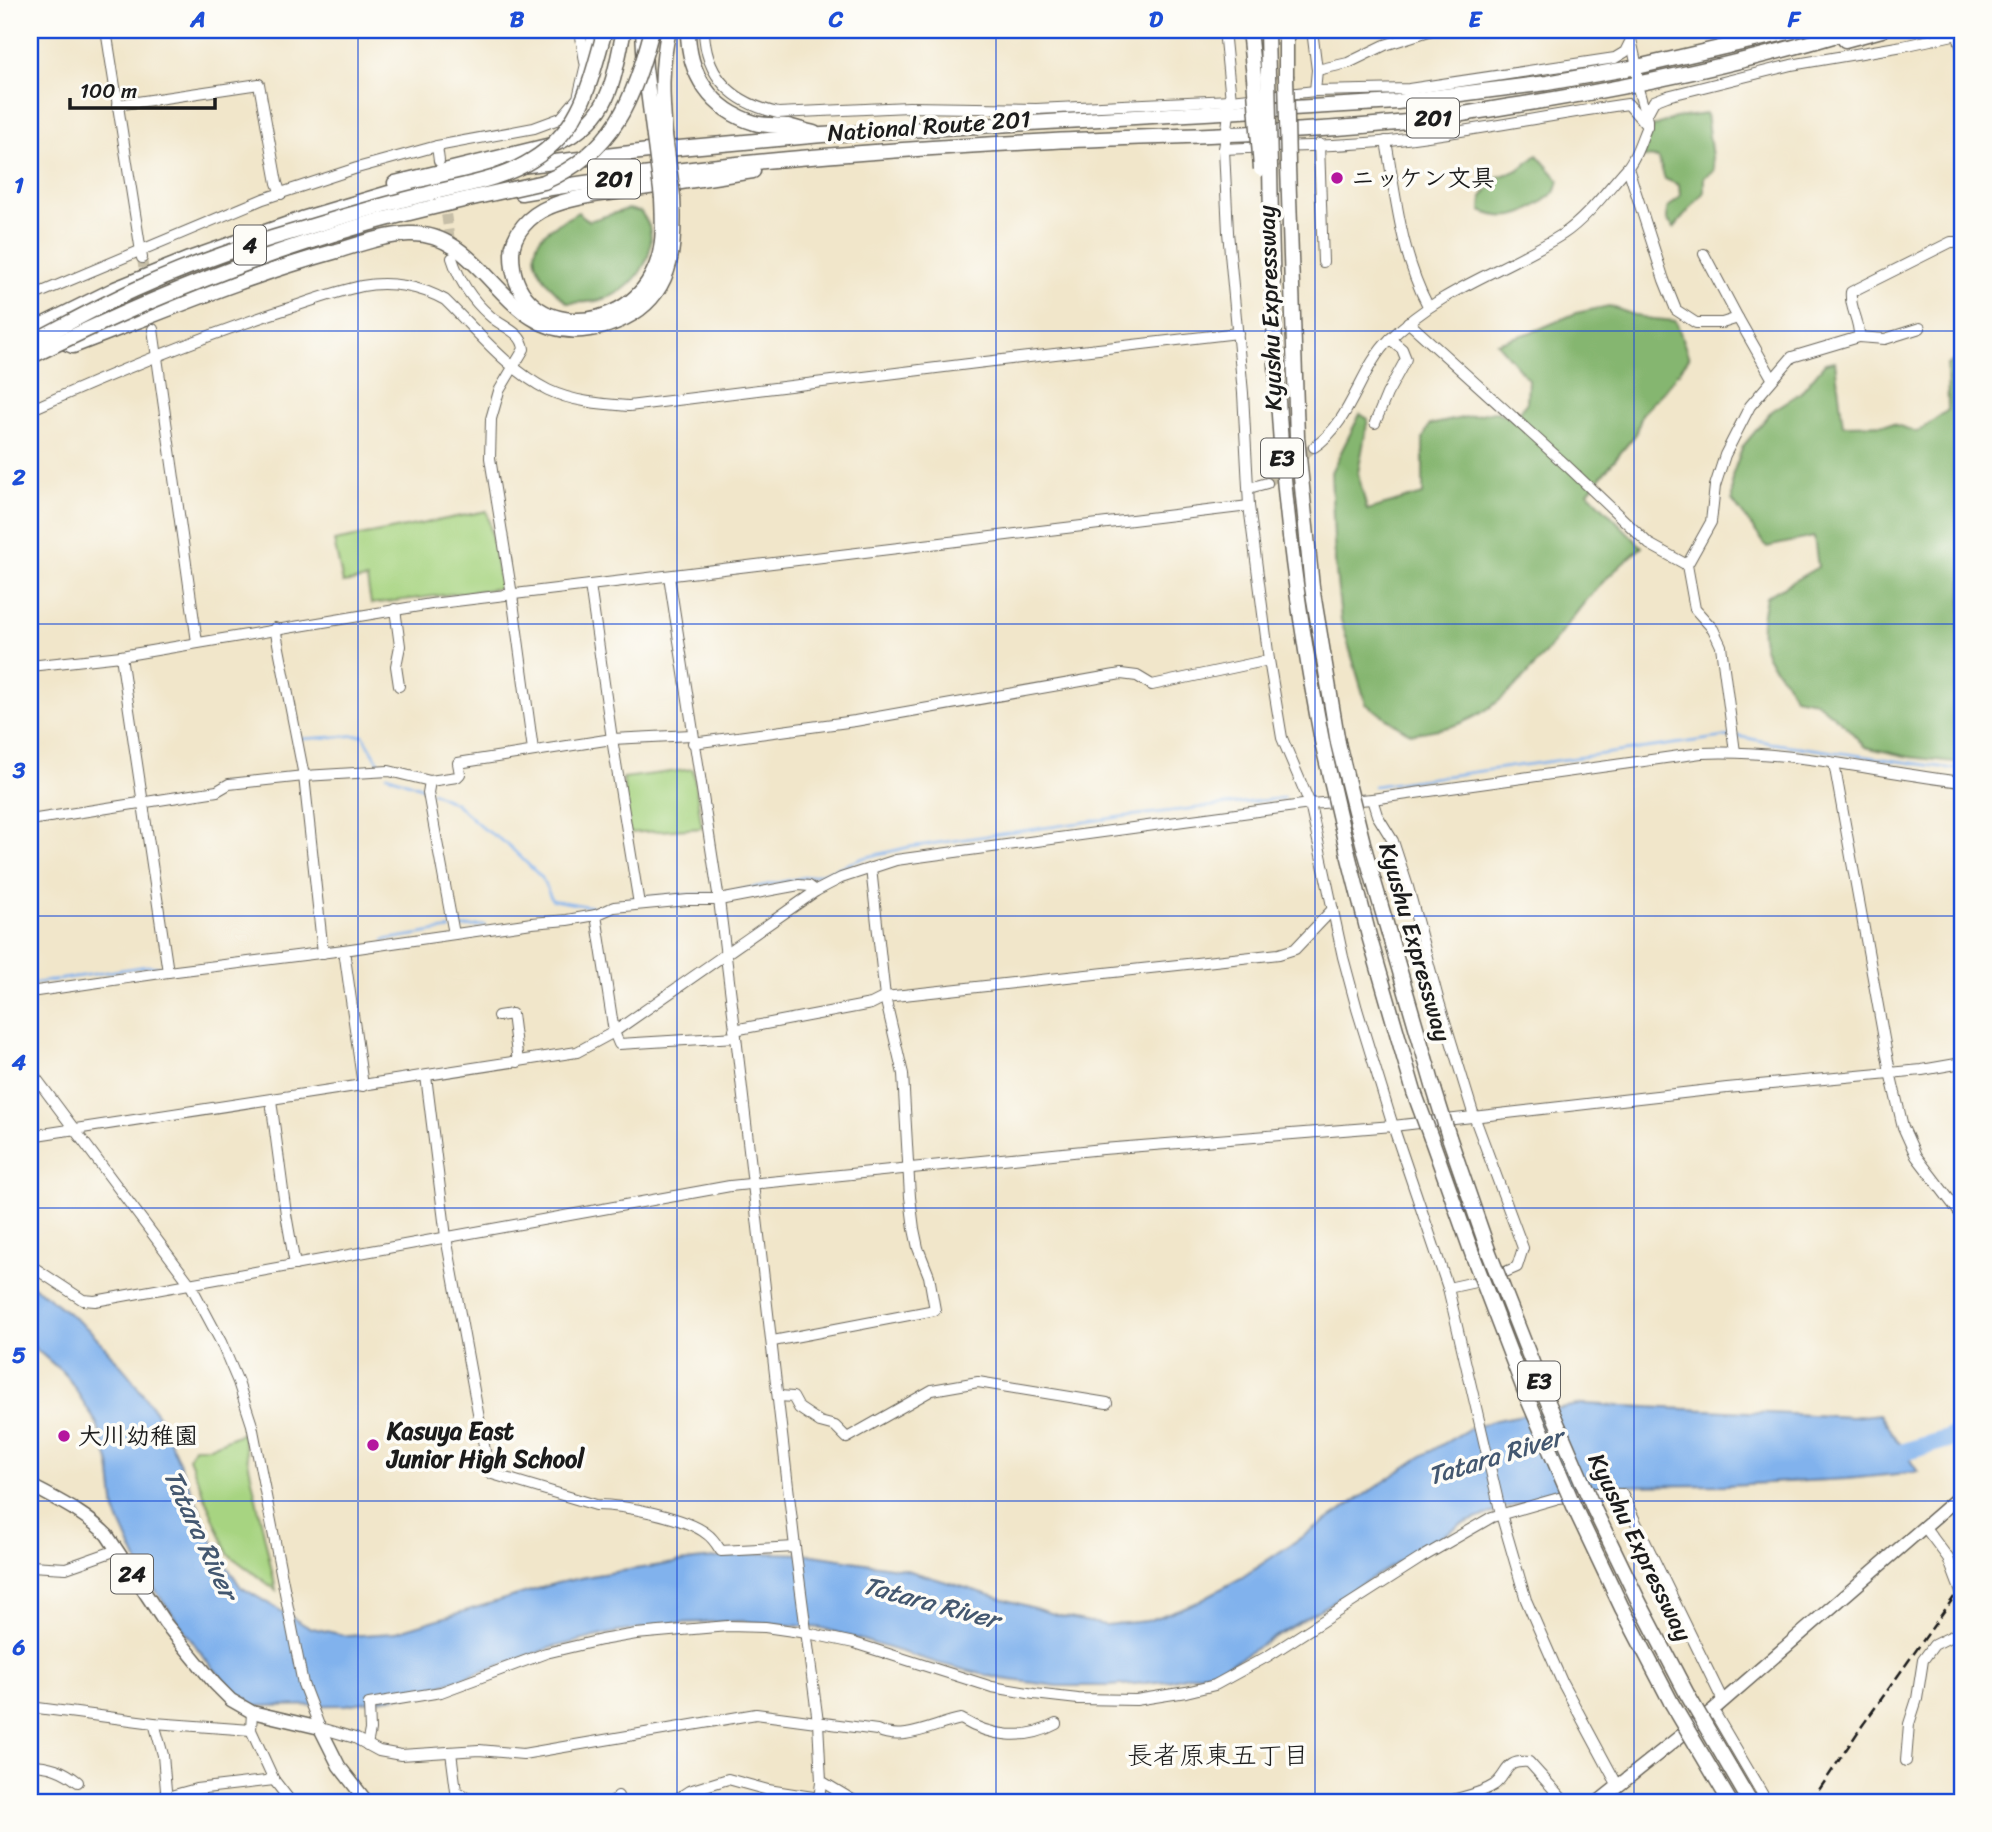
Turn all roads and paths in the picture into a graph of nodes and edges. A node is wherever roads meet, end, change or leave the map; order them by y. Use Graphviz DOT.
graph roads {
  1 [pos="106,30"];
  2 [pos="580,30"];
  3 [pos="594,30"];
  4 [pos="605,30"];
  5 [pos="624,30"];
  6 [pos="643,30"];
  7 [pos="652,30"];
  8 [pos="669,30"];
  9 [pos="688,30"];
  10 [pos="704,30"];
  11 [pos="1224,30"];
  12 [pos="1249,30"];
  13 [pos="1266,30"];
  14 [pos="1286,30"];
  15 [pos="1312,30"];
  16 [pos="1432,30"];
  17 [pos="1797,30"];
  18 [pos="1854,30"];
  19 [pos="1882,30"];
  20 [pos="1957,32"];
  21 [pos="1630,35"];
  22 [pos="1962,48"];
  23 [pos="1788,50"];
  24 [pos="586,66"];
  25 [pos="1637,67"];
  26 [pos="1317,70"];
  27 [pos="1261,77"];
  28 [pos="1637,85"];
  29 [pos="1315,91"];
  30 [pos="117,105"];
  31 [pos="1229,106"];
  32 [pos="1647,114"];
  33 [pos="1647,126"];
  34 [pos="822,135"];
  35 [pos="660,136"];
  36 [pos="1386,141"];
  37 [pos="1226,142"];
  38 [pos="1319,144"];
  39 [pos="437,146"];
  40 [pos="844,154"];
  41 [pos="439,161"];
  42 [pos="1628,168"];
  43 [pos="281,194"];
  44 [pos="667,197"];
  45 [pos="1962,242"];
  46 [pos="141,254"];
  47 [pos="1704,254"];
  48 [pos="452,258"];
  49 [pos="189,259"];
  50 [pos="1322,262"];
  51 [pos="30,297"];
  52 [pos="1428,306"];
  53 [pos="1738,318"];
  54 [pos="1408,322"];
  55 [pos="1920,328"];
  56 [pos="153,329"];
  57 [pos="30,331"];
  58 [pos="1238,333"];
  59 [pos="1859,337"];
  60 [pos="1390,339"];
  61 [pos="30,342"];
  62 [pos="66,343"];
  63 [pos="155,355"];
  64 [pos="30,360"];
  65 [pos="513,366"];
  66 [pos="1772,378"];
  67 [pos="30,410"];
  68 [pos="1375,423"];
  69 [pos="1314,447"];
  70 [pos="1267,482"];
  71 [pos="1249,488"];
  72 [pos="1249,506"];
  73 [pos="1688,565"];
  74 [pos="669,576"];
  75 [pos="590,585"];
  76 [pos="512,595"];
  77 [pos="394,609"];
  78 [pos="275,628"];
  79 [pos="197,642"];
  80 [pos="121,656"];
  81 [pos="1269,660"];
  82 [pos="30,666"];
  83 [pos="399,686"];
  84 [pos="612,739"];
  85 [pos="693,739"];
  86 [pos="533,750"];
  87 [pos="1735,752"];
  88 [pos="1833,763"];
  89 [pos="304,776"];
  90 [pos="430,781"];
  91 [pos="1962,782"];
  92 [pos="1372,799"];
  93 [pos="142,803"];
  94 [pos="1310,804"];
  95 [pos="30,820"];
  96 [pos="871,868"];
  97 [pos="816,891"];
  98 [pos="719,900"];
  99 [pos="639,904"];
  100 [pos="1333,909"];
  101 [pos="596,915"];
  102 [pos="454,934"];
  103 [pos="344,950"];
  104 [pos="323,953"];
  105 [pos="726,954"];
  106 [pos="167,972"];
  107 [pos="30,992"];
  108 [pos="886,997"];
  109 [pos="498,1016"];
  110 [pos="614,1032"];
  111 [pos="735,1033"];
  112 [pos="518,1062"];
  113 [pos="1962,1063"];
  114 [pos="30,1070"];
  115 [pos="1890,1073"];
  116 [pos="426,1076"];
  117 [pos="363,1086"];
  118 [pos="271,1100"];
  119 [pos="1474,1116"];
  120 [pos="1393,1126"];
  121 [pos="76,1130"];
  122 [pos="30,1136"];
  123 [pos="909,1168"];
  124 [pos="753,1183"];
  125 [pos="1962,1216"];
  126 [pos="446,1237"];
  127 [pos="30,1265"];
  128 [pos="295,1265"];
  129 [pos="190,1284"];
  130 [pos="1448,1288"];
  131 [pos="773,1341"];
  132 [pos="779,1396"];
  133 [pos="1107,1403"];
  134 [pos="30,1485"];
  135 [pos="1962,1494"];
  136 [pos="1501,1511"];
  137 [pos="1924,1526"];
  138 [pos="795,1546"];
  139 [pos="117,1550"];
  140 [pos="30,1566"];
  141 [pos="1962,1595"];
  142 [pos="1962,1631"];
  143 [pos="807,1633"];
  144 [pos="1718,1706"];
  145 [pos="30,1707"];
  146 [pos="252,1712"];
  147 [pos="818,1722"];
  148 [pos="154,1723"];
  149 [pos="1056,1724"];
  150 [pos="320,1728"];
  151 [pos="251,1730"];
  152 [pos="367,1745"];
  153 [pos="451,1752"];
  154 [pos="1906,1761"];
  155 [pos="30,1765"];
  156 [pos="274,1780"];
  157 [pos="821,1781"];
  158 [pos="78,1782"];
  159 [pos="1618,1786"];
  160 [pos="167,1800"];
  161 [pos="819,1800"];
  162 [pos="291,1802"];
  163 [pos="367,1802"];
  164 [pos="478,1802"];
  165 [pos="671,1802"];
  166 [pos="856,1802"];
  167 [pos="1446,1802"];
  168 [pos="1565,1802"];
  169 [pos="1598,1802"];
  170 [pos="1730,1802"];
  171 [pos="1750,1802"];
  172 [pos="1767,1802"];
  1 -- 30 [label="street"];
  2 -- 24 [label="street"];
  3 -- 24 [label="street"];
  4 -- 61 [label="highway, 4, bridge"];
  5 -- 49 [label="highway"];
  6 -- 35 [label="highway"];
  7 -- 64 [label="highway, bridge"];
  8 -- 35 [label="highway"];
  9 -- 34 [label="highway"];
  10 -- 31 [label="street"];
  11 -- 31 [label="street"];
  12 -- 27 [label="highway"];
  13 -- 27 [label="highway, Kyushu Expressway / E3"];
  14 -- 171 [label="highway, Kyushu Expressway / E3, bridge"];
  15 -- 26 [label="street"];
  16 -- 26 [label="street"];
  17 -- 25 [label="highway, National Route 201 / 201"];
  18 -- 23 [label="highway, National Route 201 / 201"];
  19 -- 23 [label="highway, 201"];
  20 -- 22 [label="street"];
  20 -- 32 [label="street"];
  21 -- 25 [label="street"];
  21 -- 29 [label="street"];
  23 -- 28 [label="highway, National Route 201 / 201"];
  24 -- 39 [label="street"];
  25 -- 28 [label="street"];
  25 -- 31 [label="highway, National Route 201 / 201"];
  26 -- 29 [label="street"];
  27 -- 170 [label="highway, Kyushu Expressway / E3, bridge"];
  28 -- 32 [label="street"];
  28 -- 37 [label="highway, National Route 201 / 201"];
  29 -- 31 [label="street"];
  30 -- 43 [label="street"];
  30 -- 46 [label="street"];
  31 -- 34 [label="highway, National Route 201 / 201"];
  31 -- 37 [label="street"];
  32 -- 33 [label="street"];
  33 -- 36 [label="street"];
  33 -- 42 [label="street"];
  34 -- 49 [label="highway, National Route 201 / 201"];
  35 -- 44 [label="highway, bridge"];
  36 -- 38 [label="street"];
  36 -- 52 [label="street"];
  37 -- 38 [label="street"];
  37 -- 40 [label="highway, National Route 201 / 201"];
  37 -- 58 [label="street"];
  38 -- 50 [label="street"];
  39 -- 41 [label="street"];
  39 -- 43 [label="street"];
  40 -- 44 [label="highway"];
  40 -- 62 [label="highway, National Route 201 / 201"];
  42 -- 52 [label="street"];
  42 -- 53 [label="street"];
  43 -- 46 [label="street"];
  44 -- 62 [label="highway"];
  45 -- 59 [label="street"];
  46 -- 51 [label="street"];
  47 -- 53 [label="street"];
  48 -- 65 [label="street"];
  49 -- 57 [label="highway, National Route 201 / 201"];
  52 -- 54 [label="street"];
  53 -- 66 [label="street"];
  54 -- 60 [label="street"];
  54 -- 73 [label="street"];
  55 -- 59 [label="street"];
  56 -- 63 [label="street"];
  58 -- 65 [label="street"];
  58 -- 71 [label="street"];
  59 -- 66 [label="street"];
  60 -- 68 [label="street"];
  60 -- 69 [label="street"];
  62 -- 64 [label="highway, National Route 201 / 201"];
  63 -- 65 [label="street"];
  63 -- 67 [label="street"];
  63 -- 79 [label="street"];
  65 -- 76 [label="street"];
  66 -- 73 [label="street"];
  70 -- 71 [label="street"];
  71 -- 72 [label="street"];
  72 -- 74 [label="street"];
  72 -- 81 [label="street"];
  73 -- 87 [label="street"];
  74 -- 75 [label="street"];
  74 -- 85 [label="street"];
  75 -- 76 [label="street"];
  75 -- 84 [label="street"];
  76 -- 77 [label="street"];
  76 -- 86 [label="street"];
  77 -- 78 [label="street"];
  77 -- 83 [label="street"];
  78 -- 79 [label="street"];
  78 -- 89 [label="street"];
  79 -- 80 [label="street"];
  80 -- 82 [label="street"];
  80 -- 93 [label="street"];
  81 -- 85 [label="street"];
  81 -- 94 [label="street"];
  84 -- 85 [label="street"];
  84 -- 86 [label="street"];
  84 -- 99 [label="street"];
  85 -- 98 [label="street"];
  86 -- 90 [label="street"];
  87 -- 88 [label="street"];
  87 -- 92 [label="street"];
  88 -- 91 [label="street"];
  88 -- 115 [label="street"];
  89 -- 90 [label="street"];
  89 -- 93 [label="street"];
  89 -- 104 [label="street"];
  90 -- 102 [label="street"];
  92 -- 94 [label="street"];
  92 -- 119 [label="street"];
  93 -- 95 [label="street"];
  93 -- 106 [label="street"];
  94 -- 96 [label="street"];
  94 -- 100 [label="street"];
  96 -- 97 [label="street"];
  96 -- 108 [label="street"];
  97 -- 98 [label="street"];
  97 -- 105 [label="street"];
  98 -- 99 [label="street"];
  98 -- 105 [label="street"];
  99 -- 101 [label="street"];
  100 -- 108 [label="street"];
  100 -- 120 [label="street"];
  101 -- 102 [label="street"];
  101 -- 110 [label="street"];
  102 -- 103 [label="street"];
  103 -- 104 [label="street"];
  103 -- 117 [label="street"];
  104 -- 106 [label="street"];
  105 -- 110 [label="street"];
  105 -- 111 [label="street"];
  106 -- 107 [label="street"];
  108 -- 111 [label="street"];
  108 -- 123 [label="street"];
  109 -- 112 [label="street"];
  110 -- 111 [label="street"];
  110 -- 112 [label="street"];
  111 -- 124 [label="street"];
  112 -- 116 [label="street"];
  113 -- 115 [label="street"];
  114 -- 121 [label="street"];
  115 -- 119 [label="street"];
  115 -- 125 [label="street"];
  116 -- 117 [label="street"];
  116 -- 126 [label="street"];
  117 -- 118 [label="street"];
  118 -- 121 [label="street"];
  118 -- 128 [label="street"];
  119 -- 120 [label="street"];
  119 -- 130 [label="street"];
  120 -- 123 [label="street"];
  120 -- 130 [label="street"];
  121 -- 122 [label="street"];
  121 -- 129 [label="street"];
  123 -- 124 [label="street"];
  123 -- 131 [label="street"];
  124 -- 126 [label="street"];
  124 -- 131 [label="street"];
  126 -- 128 [label="street"];
  126 -- 138 [label="street"];
  127 -- 129 [label="street"];
  128 -- 129 [label="street"];
  129 -- 150 [label="street"];
  130 -- 136 [label="street"];
  131 -- 132 [label="street"];
  132 -- 133 [label="street"];
  132 -- 138 [label="street"];
  134 -- 139 [label="main road, 24"];
  135 -- 137 [label="main road"];
  136 -- 143 [label="street"];
  136 -- 144 [label="street"];
  136 -- 159 [label="street"];
  137 -- 141 [label="street"];
  137 -- 144 [label="main road"];
  138 -- 143 [label="street"];
  139 -- 140 [label="street"];
  139 -- 146 [label="main road, 24"];
  142 -- 154 [label="street"];
  143 -- 147 [label="street"];
  143 -- 152 [label="street"];
  144 -- 159 [label="main road"];
  144 -- 172 [label="street"];
  145 -- 148 [label="street"];
  146 -- 150 [label="main road, 24"];
  146 -- 151 [label="street"];
  147 -- 149 [label="street"];
  147 -- 153 [label="street"];
  147 -- 157 [label="street"];
  148 -- 151 [label="street"];
  148 -- 160 [label="street"];
  150 -- 152 [label="street"];
  150 -- 163 [label="main road"];
  151 -- 156 [label="street"];
  152 -- 153 [label="street"];
  153 -- 164 [label="street"];
  155 -- 158 [label="street"];
  156 -- 160 [label="street"];
  156 -- 162 [label="street"];
  157 -- 161 [label="street"];
  157 -- 166 [label="street"];
  159 -- 169 [label="main road"];
  161 -- 165 [label="street"];
  167 -- 168 [label="street"];
}
